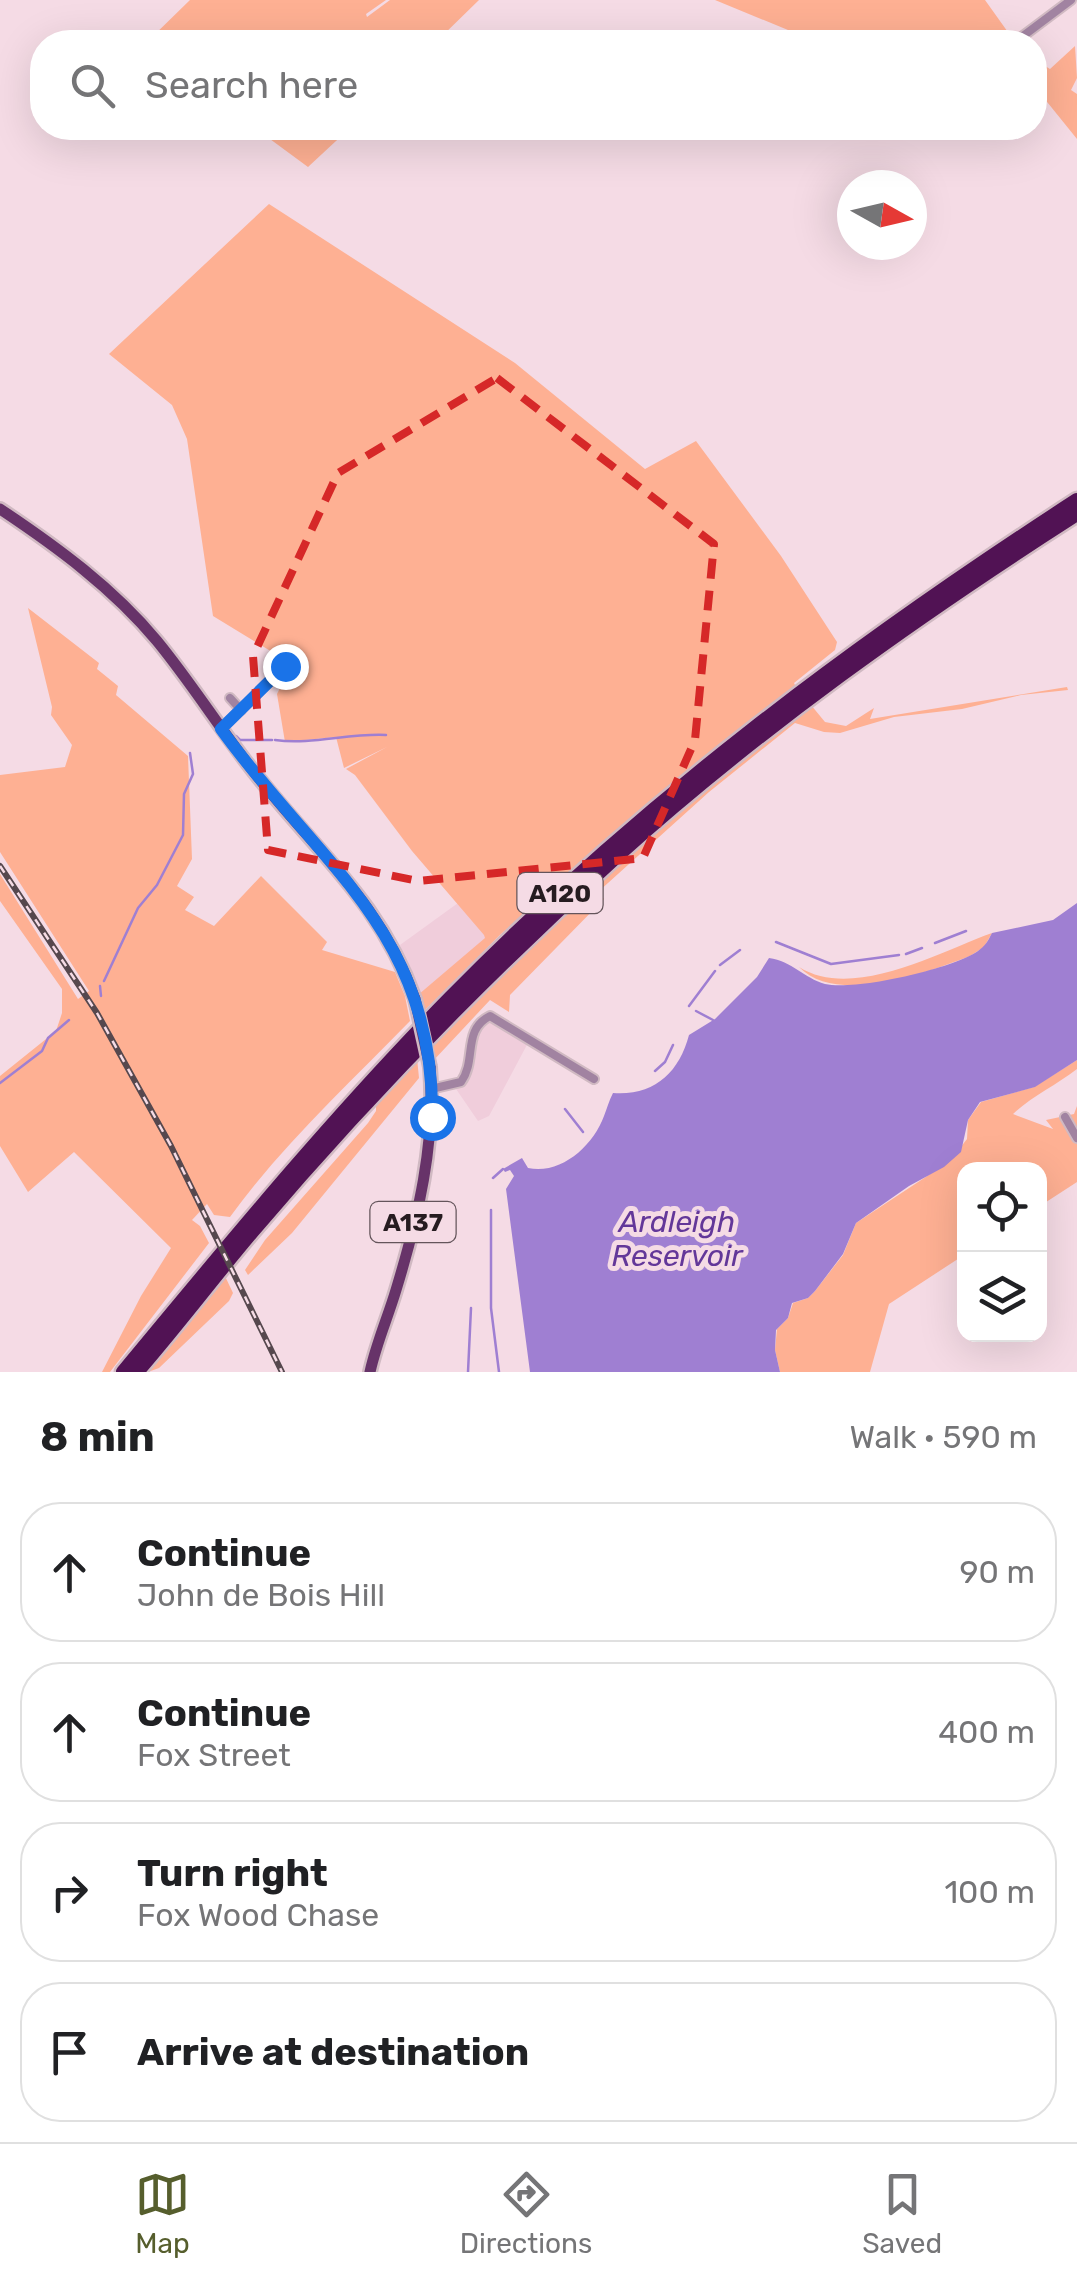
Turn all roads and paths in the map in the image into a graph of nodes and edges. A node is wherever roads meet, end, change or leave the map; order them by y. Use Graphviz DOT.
graph roads {
  1 [pos="1070,0"];
  2 [pos="1033,30"];
  3 [pos="1077,500"];
  4 [pos="0,509"];
  5 [pos="1077,514"];
  6 [pos="285,666"];
  7 [pos="230,698"];
  8 [pos="241,710"];
  9 [pos="225,725"];
  10 [pos="594,1079"];
  11 [pos="432,1089"];
  12 [pos="1065,1117"];
  13 [pos="1077,1138"];
  14 [pos="123,1372"];
  15 [pos="137,1372"];
  16 [pos="370,1372"];
  1 -- 2 [label="street"];
  3 -- 14 [label="highway, A120"];
  4 -- 9 [label="main road, A137"];
  5 -- 15 [label="highway, A120"];
  6 -- 8 [label="street"];
  7 -- 8 [label="street"];
  8 -- 9 [label="street"];
  9 -- 11 [label="main road, A137, bridge"];
  10 -- 11 [label="street"];
  11 -- 16 [label="main road, A137"];
  12 -- 13 [label="street"];
}
